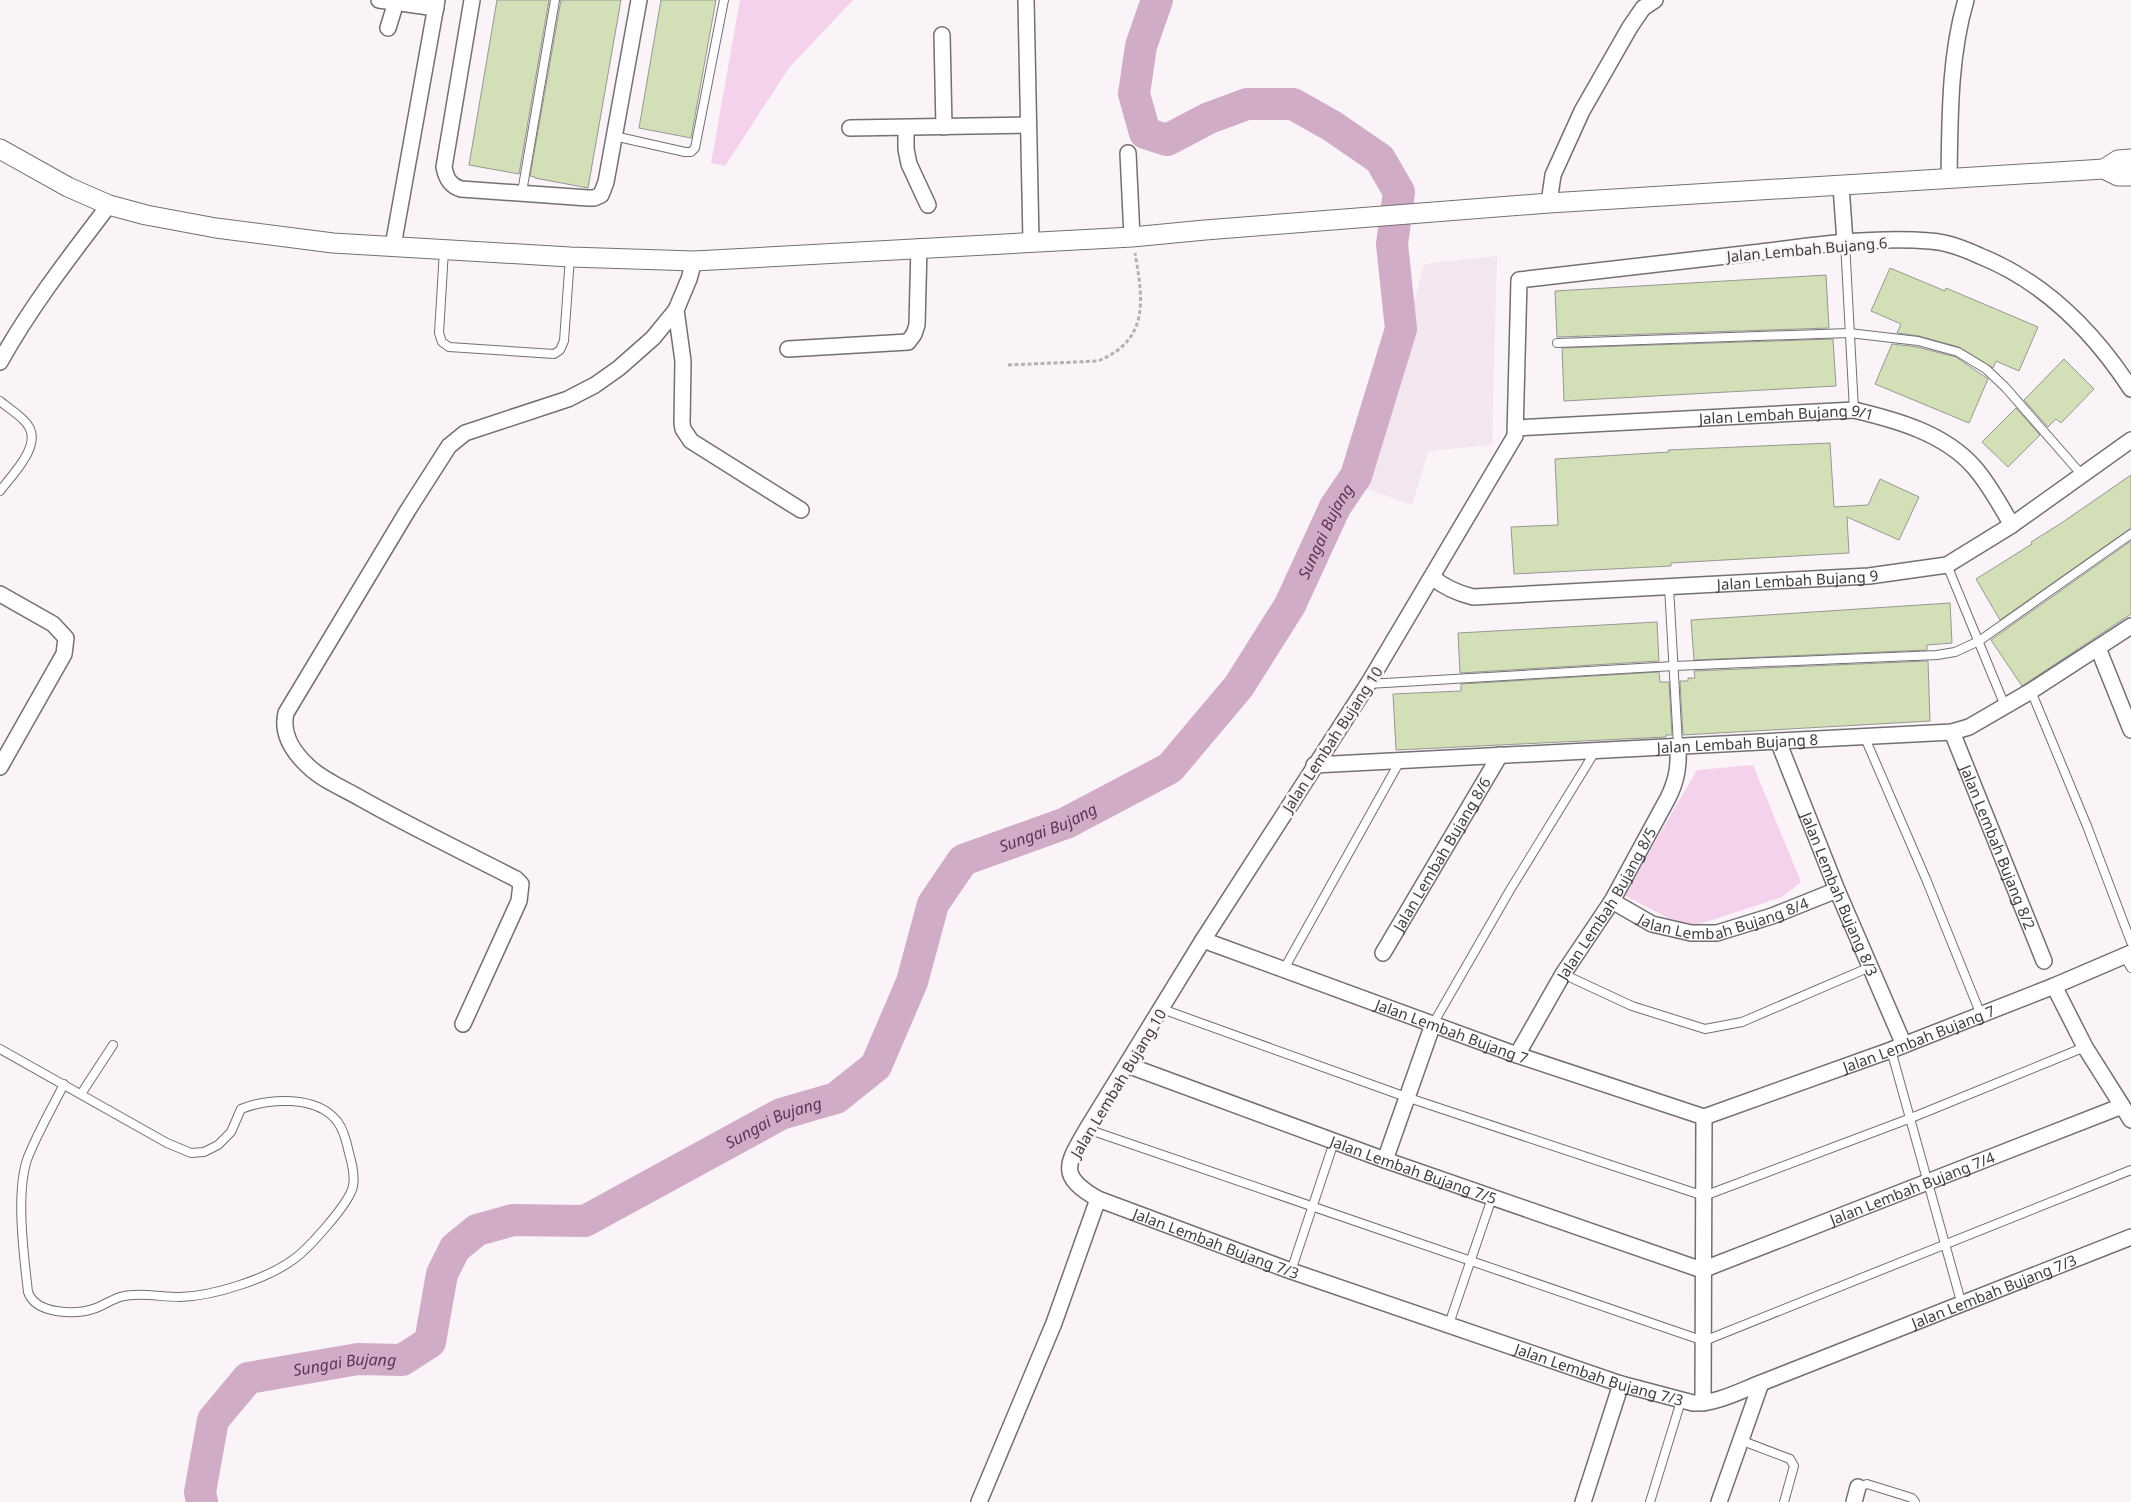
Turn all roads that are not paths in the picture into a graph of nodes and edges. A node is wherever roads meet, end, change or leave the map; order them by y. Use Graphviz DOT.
graph roads {
  1 [pos="379,0"];
  2 [pos="472,0"];
  3 [pos="555,0"];
  4 [pos="639,0"];
  5 [pos="724,0"];
  6 [pos="1026,0"];
  7 [pos="1655,0"];
  8 [pos="1966,0"];
  9 [pos="396,2"];
  10 [pos="436,4"];
  11 [pos="388,28"];
  12 [pos="942,35"];
  13 [pos="1028,125"];
  14 [pos="944,127"];
  15 [pos="850,128"];
  16 [pos="906,128"];
  17 [pos="614,136"];
  18 [pos="0,149"];
  19 [pos="1128,153"];
  20 [pos="2131,159"];
  21 [pos="2104,169"];
  22 [pos="2131,176"];
  23 [pos="1949,178"];
  24 [pos="1842,186"];
  25 [pos="522,192"];
  26 [pos="1549,203"];
  27 [pos="109,204"];
  28 [pos="928,205"];
  29 [pos="1132,237"];
  30 [pos="1031,241"];
  31 [pos="1845,242"];
  32 [pos="393,246"];
  33 [pos="919,247"];
  34 [pos="444,250"];
  35 [pos="570,257"];
  36 [pos="694,261"];
  37 [pos="1519,280"];
  38 [pos="676,310"];
  39 [pos="1849,333"];
  40 [pos="1556,343"];
  41 [pos="788,350"];
  42 [pos="0,362"];
  43 [pos="2131,389"];
  44 [pos="0,402"];
  45 [pos="1854,410"];
  46 [pos="1516,428"];
  47 [pos="2131,440"];
  48 [pos="2082,474"];
  49 [pos="0,491"];
  50 [pos="801,510"];
  51 [pos="2012,525"];
  52 [pos="2131,534"];
  53 [pos="1947,565"];
  54 [pos="1432,577"];
  55 [pos="1669,588"];
  56 [pos="0,594"];
  57 [pos="2131,626"];
  58 [pos="1979,641"];
  59 [pos="2098,648"];
  60 [pos="1674,666"];
  61 [pos="1368,684"];
  62 [pos="2031,691"];
  63 [pos="2005,706"];
  64 [pos="2131,730"];
  65 [pos="1952,732"];
  66 [pos="1865,738"];
  67 [pos="1778,741"];
  68 [pos="1678,745"];
  69 [pos="1596,750"];
  70 [pos="1500,755"];
  71 [pos="1400,760"];
  72 [pos="1314,765"];
  73 [pos="0,767"];
  74 [pos="1837,890"];
  75 [pos="1612,901"];
  76 [pos="1202,940"];
  77 [pos="2131,942"];
  78 [pos="1382,953"];
  79 [pos="2129,959"];
  80 [pos="2044,961"];
  81 [pos="1870,967"];
  82 [pos="1284,969"];
  83 [pos="1562,974"];
  84 [pos="2054,986"];
  85 [pos="1162,1009"];
  86 [pos="1981,1015"];
  87 [pos="464,1024"];
  88 [pos="1433,1024"];
  89 [pos="113,1045"];
  90 [pos="2085,1046"];
  91 [pos="1897,1047"];
  92 [pos="0,1049"];
  93 [pos="1517,1055"];
  94 [pos="1127,1065"];
  95 [pos="64,1084"];
  96 [pos="81,1094"];
  97 [pos="1406,1097"];
  98 [pos="2122,1106"];
  99 [pos="1704,1117"];
  100 [pos="1911,1118"];
  101 [pos="2131,1120"];
  102 [pos="1087,1129"];
  103 [pos="1334,1142"];
  104 [pos="1385,1160"];
  105 [pos="2131,1170"];
  106 [pos="1070,1175"];
  107 [pos="1929,1180"];
  108 [pos="1704,1196"];
  109 [pos="1492,1198"];
  110 [pos="1098,1199"];
  111 [pos="1312,1206"];
  112 [pos="2131,1237"];
  113 [pos="1946,1242"];
  114 [pos="1471,1261"];
  115 [pos="1702,1270"];
  116 [pos="1291,1271"];
  117 [pos="1962,1305"];
  118 [pos="1449,1324"];
  119 [pos="1704,1341"];
  120 [pos="1761,1383"];
  121 [pos="1621,1384"];
  122 [pos="1682,1401"];
  123 [pos="1703,1403"];
  124 [pos="1740,1440"];
  125 [pos="1858,1487"];
  126 [pos="979,1502"];
  127 [pos="1583,1502"];
  128 [pos="1650,1502"];
  129 [pos="1719,1502"];
  130 [pos="1784,1502"];
  131 [pos="1854,1502"];
  132 [pos="1915,1502"];
  1 -- 9 [label="street"];
  2 -- 25 [label="street"];
  3 -- 25 [label="lane"];
  4 -- 17 [label="street"];
  5 -- 17 [label="lane"];
  6 -- 13 [label="street"];
  7 -- 26 [label="street"];
  8 -- 23 [label="street"];
  9 -- 10 [label="street"];
  9 -- 11 [label="street"];
  10 -- 32 [label="street"];
  12 -- 14 [label="street"];
  13 -- 14 [label="street"];
  13 -- 30 [label="street"];
  14 -- 16 [label="street"];
  15 -- 16 [label="street"];
  16 -- 28 [label="street"];
  17 -- 25 [label="street"];
  18 -- 27 [label="street"];
  19 -- 29 [label="street"];
  20 -- 21 [label="street"];
  21 -- 22 [label="street"];
  21 -- 23 [label="street"];
  23 -- 24 [label="street"];
  24 -- 26 [label="street"];
  24 -- 31 [label="street"];
  26 -- 29 [label="street"];
  27 -- 32 [label="street"];
  27 -- 42 [label="street"];
  29 -- 30 [label="street"];
  30 -- 33 [label="street"];
  31 -- 37 [label="street, Jalan Lembah Bujang 6"];
  31 -- 39 [label="lane"];
  31 -- 43 [label="street, Jalan Lembah Bujang 6"];
  32 -- 34 [label="street"];
  33 -- 36 [label="street"];
  33 -- 41 [label="street"];
  34 -- 35 [label="street"];
  34 -- 35 [label="lane"];
  35 -- 36 [label="street"];
  36 -- 38 [label="street"];
  37 -- 46 [label="street, Jalan Lembah Bujang 10"];
  38 -- 50 [label="street"];
  38 -- 87 [label="street"];
  39 -- 40 [label="lane"];
  39 -- 45 [label="lane"];
  39 -- 48 [label="lane"];
  44 -- 49 [label="lane"];
  45 -- 46 [label="street, Jalan Lembah Bujang 9/1"];
  45 -- 51 [label="street, Jalan Lembah Bujang 9/1"];
  46 -- 54 [label="street, Jalan Lembah Bujang 10"];
  47 -- 48 [label="street, Jalan Lembah Bujang 9"];
  48 -- 51 [label="street, Jalan Lembah Bujang 9"];
  51 -- 53 [label="street, Jalan Lembah Bujang 9"];
  52 -- 58 [label="lane"];
  53 -- 55 [label="street, Jalan Lembah Bujang 9"];
  53 -- 58 [label="lane"];
  54 -- 55 [label="street, Jalan Lembah Bujang 9"];
  54 -- 61 [label="street, Jalan Lembah Bujang 10"];
  55 -- 60 [label="lane"];
  56 -- 73 [label="street"];
  57 -- 59 [label="street, Jalan Lembah Bujang 8"];
  58 -- 60 [label="lane"];
  58 -- 63 [label="lane"];
  59 -- 62 [label="street, Jalan Lembah Bujang 8"];
  59 -- 64 [label="street"];
  60 -- 61 [label="lane"];
  60 -- 68 [label="lane"];
  61 -- 72 [label="street, Jalan Lembah Bujang 10"];
  62 -- 63 [label="street, Jalan Lembah Bujang 8"];
  62 -- 77 [label="lane"];
  63 -- 65 [label="street, Jalan Lembah Bujang 8"];
  65 -- 66 [label="street, Jalan Lembah Bujang 8"];
  65 -- 80 [label="street, Jalan Lembah Bujang 8/2"];
  66 -- 67 [label="street, Jalan Lembah Bujang 8"];
  66 -- 86 [label="lane"];
  67 -- 68 [label="street, Jalan Lembah Bujang 8"];
  67 -- 74 [label="street, Jalan Lembah Bujang 8/3"];
  68 -- 69 [label="street, Jalan Lembah Bujang 8"];
  68 -- 75 [label="street, Jalan Lembah Bujang 8/5"];
  69 -- 70 [label="street, Jalan Lembah Bujang 8"];
  69 -- 88 [label="lane"];
  70 -- 71 [label="street, Jalan Lembah Bujang 8"];
  70 -- 78 [label="street, Jalan Lembah Bujang 8/6"];
  71 -- 72 [label="street, Jalan Lembah Bujang 8"];
  71 -- 82 [label="lane"];
  72 -- 76 [label="street, Jalan Lembah Bujang 10"];
  74 -- 75 [label="street, Jalan Lembah Bujang 8/4"];
  74 -- 81 [label="street, Jalan Lembah Bujang 8/3"];
  75 -- 83 [label="street, Jalan Lembah Bujang 8/5"];
  76 -- 82 [label="street, Jalan Lembah Bujang 7"];
  76 -- 85 [label="street, Jalan Lembah Bujang 10"];
  79 -- 84 [label="street, Jalan Lembah Bujang 7"];
  81 -- 83 [label="lane"];
  81 -- 91 [label="street, Jalan Lembah Bujang 8/3"];
  82 -- 88 [label="street, Jalan Lembah Bujang 7"];
  83 -- 93 [label="street, Jalan Lembah Bujang 8/5"];
  84 -- 86 [label="street, Jalan Lembah Bujang 7"];
  84 -- 90 [label="street"];
  85 -- 94 [label="street, Jalan Lembah Bujang 10"];
  85 -- 97 [label="lane"];
  86 -- 91 [label="street, Jalan Lembah Bujang 7"];
  88 -- 93 [label="street, Jalan Lembah Bujang 7"];
  88 -- 97 [label="street"];
  89 -- 96 [label="lane"];
  90 -- 98 [label="street"];
  90 -- 100 [label="lane"];
  91 -- 99 [label="street, Jalan Lembah Bujang 7"];
  91 -- 100 [label="lane"];
  92 -- 95 [label="lane"];
  93 -- 99 [label="street, Jalan Lembah Bujang 7"];
  94 -- 102 [label="street, Jalan Lembah Bujang 10"];
  94 -- 103 [label="street, Jalan Lembah Bujang 7/5"];
  95 -- 96 [label="lane"];
  95 -- 96 [label="lane"];
  97 -- 104 [label="street"];
  97 -- 108 [label="lane"];
  98 -- 101 [label="street"];
  98 -- 107 [label="street, Jalan Lembah Bujang 7/4"];
  99 -- 108 [label="street"];
  100 -- 107 [label="lane"];
  100 -- 108 [label="lane"];
  102 -- 106 [label="street, Jalan Lembah Bujang 10"];
  102 -- 111 [label="lane"];
  103 -- 104 [label="street, Jalan Lembah Bujang 7/5"];
  103 -- 111 [label="lane"];
  104 -- 109 [label="street, Jalan Lembah Bujang 7/5"];
  105 -- 113 [label="lane"];
  106 -- 110 [label="street, Jalan Lembah Bujang 7/3"];
  107 -- 113 [label="lane"];
  107 -- 115 [label="street, Jalan Lembah Bujang 7/4"];
  108 -- 115 [label="street"];
  109 -- 114 [label="lane"];
  109 -- 115 [label="street, Jalan Lembah Bujang 7/5"];
  110 -- 116 [label="street, Jalan Lembah Bujang 7/3"];
  110 -- 126 [label="street"];
  111 -- 114 [label="lane"];
  111 -- 116 [label="lane"];
  112 -- 117 [label="street, Jalan Lembah Bujang 7/3"];
  113 -- 117 [label="lane"];
  113 -- 119 [label="lane"];
  114 -- 118 [label="lane"];
  114 -- 119 [label="lane"];
  115 -- 119 [label="street"];
  116 -- 118 [label="street, Jalan Lembah Bujang 7/3"];
  117 -- 120 [label="street, Jalan Lembah Bujang 7/3"];
  118 -- 121 [label="street, Jalan Lembah Bujang 7/3"];
  119 -- 123 [label="street"];
  120 -- 123 [label="street, Jalan Lembah Bujang 7/3"];
  120 -- 124 [label="street"];
  121 -- 122 [label="street, Jalan Lembah Bujang 7/3"];
  121 -- 127 [label="street"];
  122 -- 123 [label="street, Jalan Lembah Bujang 7/3"];
  122 -- 128 [label="lane"];
  124 -- 129 [label="street"];
  124 -- 130 [label="lane"];
  125 -- 131 [label="street"];
  125 -- 132 [label="lane"];
}
